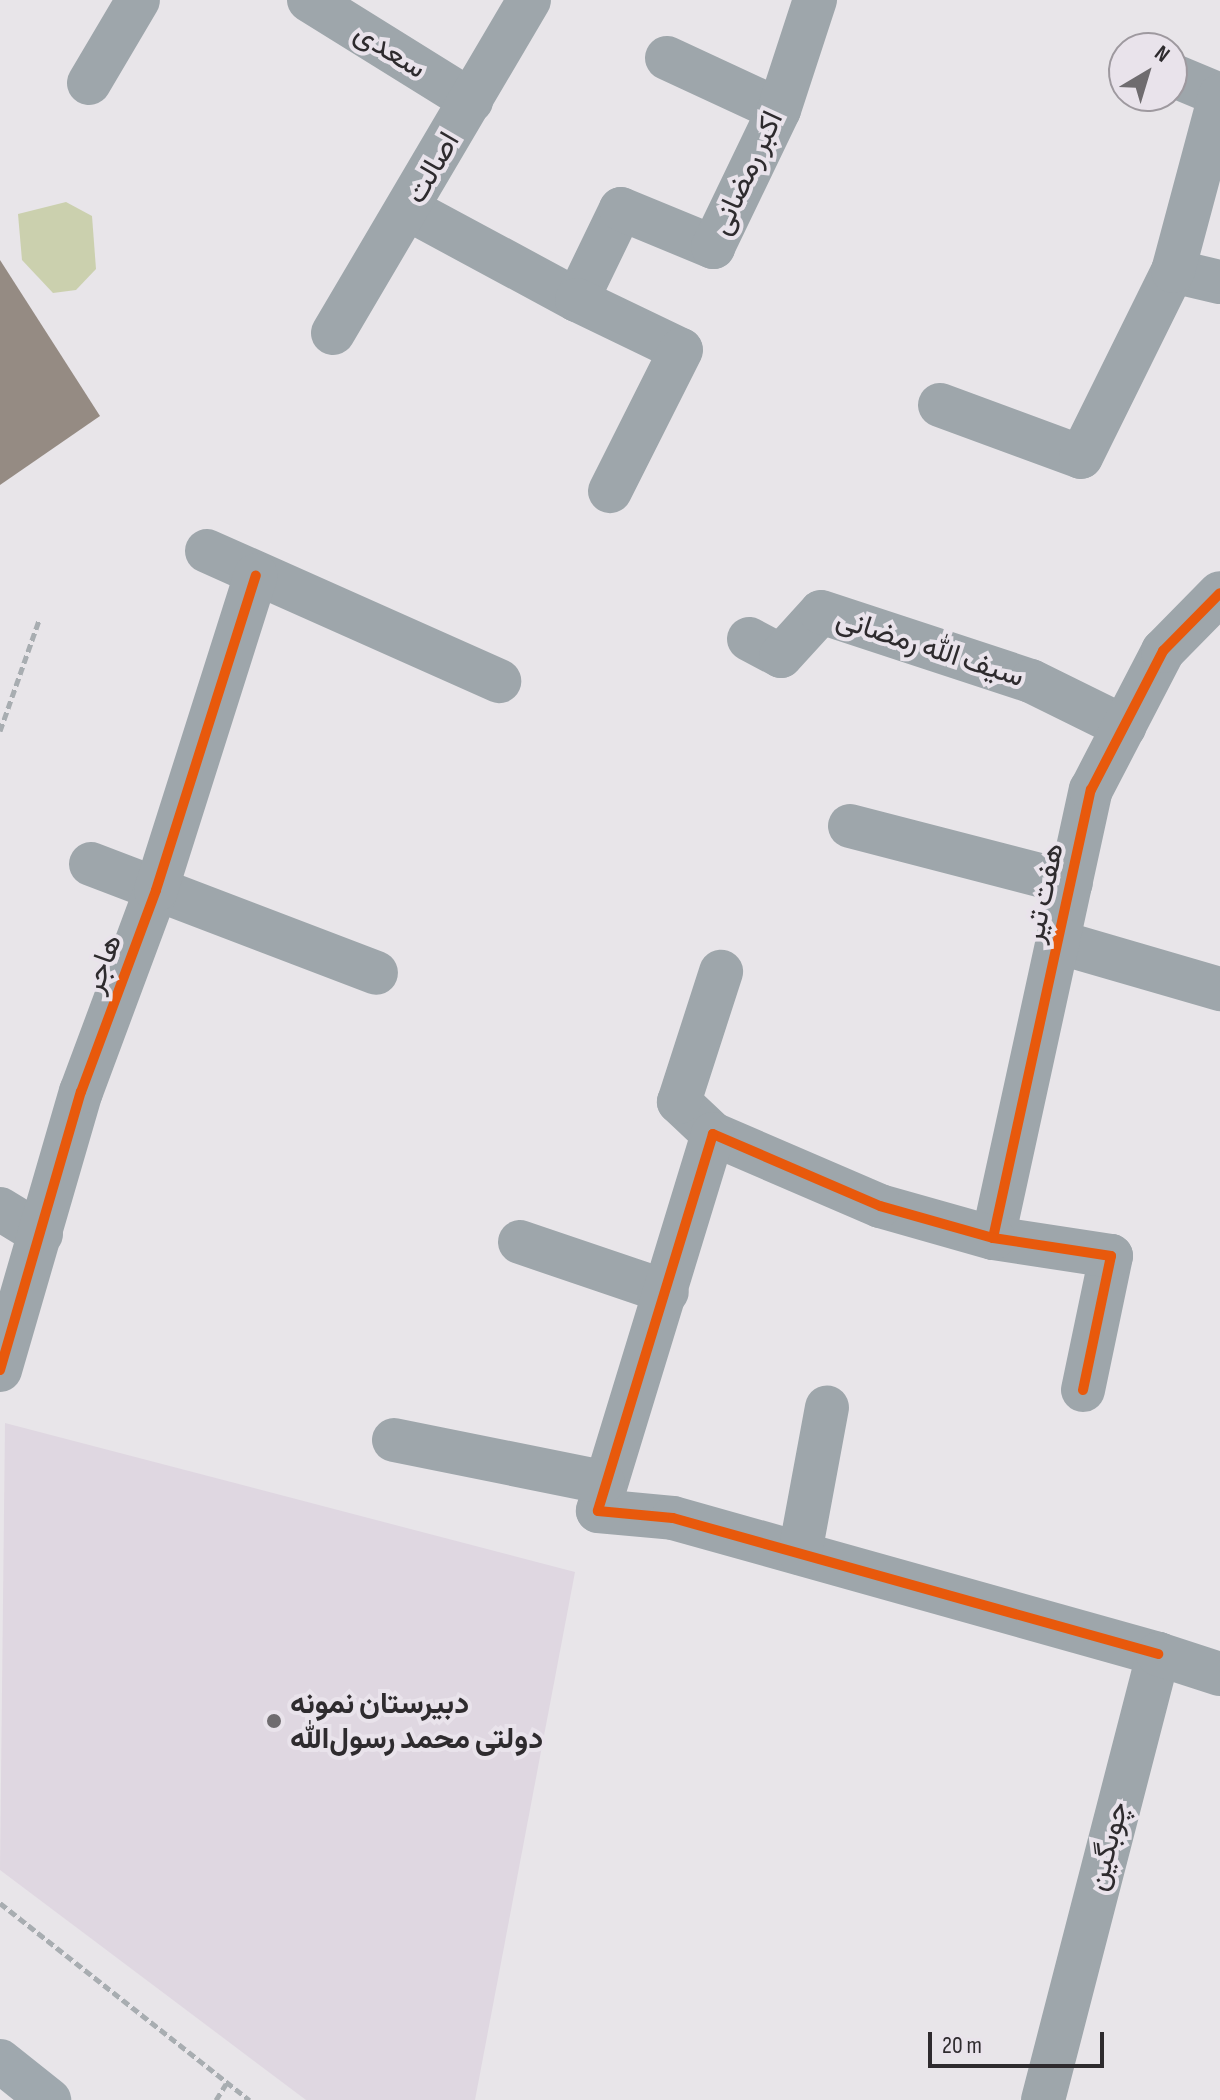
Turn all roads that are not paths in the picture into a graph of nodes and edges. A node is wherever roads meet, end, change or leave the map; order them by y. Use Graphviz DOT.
graph roads {
  1 [pos="138,0"];
  2 [pos="309,0"];
  3 [pos="529,0"];
  4 [pos="815,0"];
  5 [pos="667,58"];
  6 [pos="1188,82"];
  7 [pos="89,83"];
  8 [pos="1220,96"];
  9 [pos="471,101"];
  10 [pos="779,110"];
  11 [pos="408,209"];
  12 [pos="1173,271"];
  13 [pos="1220,282"];
  14 [pos="577,300"];
  15 [pos="333,333"];
  16 [pos="940,405"];
  17 [pos="610,491"];
  18 [pos="207,551"];
  19 [pos="256,575"];
  20 [pos="1220,593"];
  21 [pos="1201,637"];
  22 [pos="749,639"];
  23 [pos="499,681"];
  24 [pos="1124,727"];
  25 [pos="850,826"];
  26 [pos="91,864"];
  27 [pos="1071,883"];
  28 [pos="156,890"];
  29 [pos="1058,942"];
  30 [pos="721,972"];
  31 [pos="376,973"];
  32 [pos="1220,989"];
  33 [pos="713,1134"];
  34 [pos="0,1209"];
  35 [pos="41,1234"];
  36 [pos="993,1238"];
  37 [pos="520,1242"];
  38 [pos="667,1292"];
  39 [pos="0,1370"];
  40 [pos="1083,1390"];
  41 [pos="827,1407"];
  42 [pos="394,1440"];
  43 [pos="603,1482"];
  44 [pos="800,1553"];
  45 [pos="1158,1654"];
  46 [pos="1220,1674"];
  47 [pos="0,2061"];
  48 [pos="49,2100"];
  49 [pos="1043,2100"];
  1 -- 7 [label="street"];
  2 -- 9 [label="street, سعدی"];
  3 -- 9 [label="street, اصالت"];
  4 -- 10 [label="street, اکبر رمضانی"];
  5 -- 10 [label="street"];
  6 -- 8 [label="street"];
  8 -- 12 [label="street"];
  9 -- 11 [label="street, اصالت"];
  10 -- 14 [label="street, اکبر رمضانی"];
  11 -- 14 [label="street"];
  11 -- 15 [label="street, اصالت"];
  12 -- 13 [label="street"];
  12 -- 16 [label="street"];
  14 -- 17 [label="street"];
  18 -- 19 [label="street"];
  19 -- 23 [label="street"];
  19 -- 28 [label="street, هاجر"];
  20 -- 21 [label="street, هفت تیر"];
  21 -- 24 [label="street, هفت تیر"];
  22 -- 24 [label="street, سیف الله رمضانی"];
  24 -- 27 [label="street, هفت تیر"];
  25 -- 27 [label="street"];
  26 -- 28 [label="street"];
  27 -- 29 [label="street, هفت تیر"];
  28 -- 31 [label="street"];
  28 -- 35 [label="street, هاجر"];
  29 -- 32 [label="street"];
  29 -- 36 [label="street, هفت تیر"];
  30 -- 33 [label="street"];
  33 -- 36 [label="street"];
  33 -- 38 [label="street"];
  34 -- 35 [label="street"];
  35 -- 39 [label="street, هاجر"];
  36 -- 40 [label="street"];
  37 -- 38 [label="street"];
  38 -- 43 [label="street"];
  41 -- 44 [label="street"];
  42 -- 43 [label="street"];
  43 -- 44 [label="street"];
  44 -- 45 [label="street"];
  45 -- 46 [label="street"];
  45 -- 49 [label="street, چوبگین"];
  47 -- 48 [label="main road"];
}
